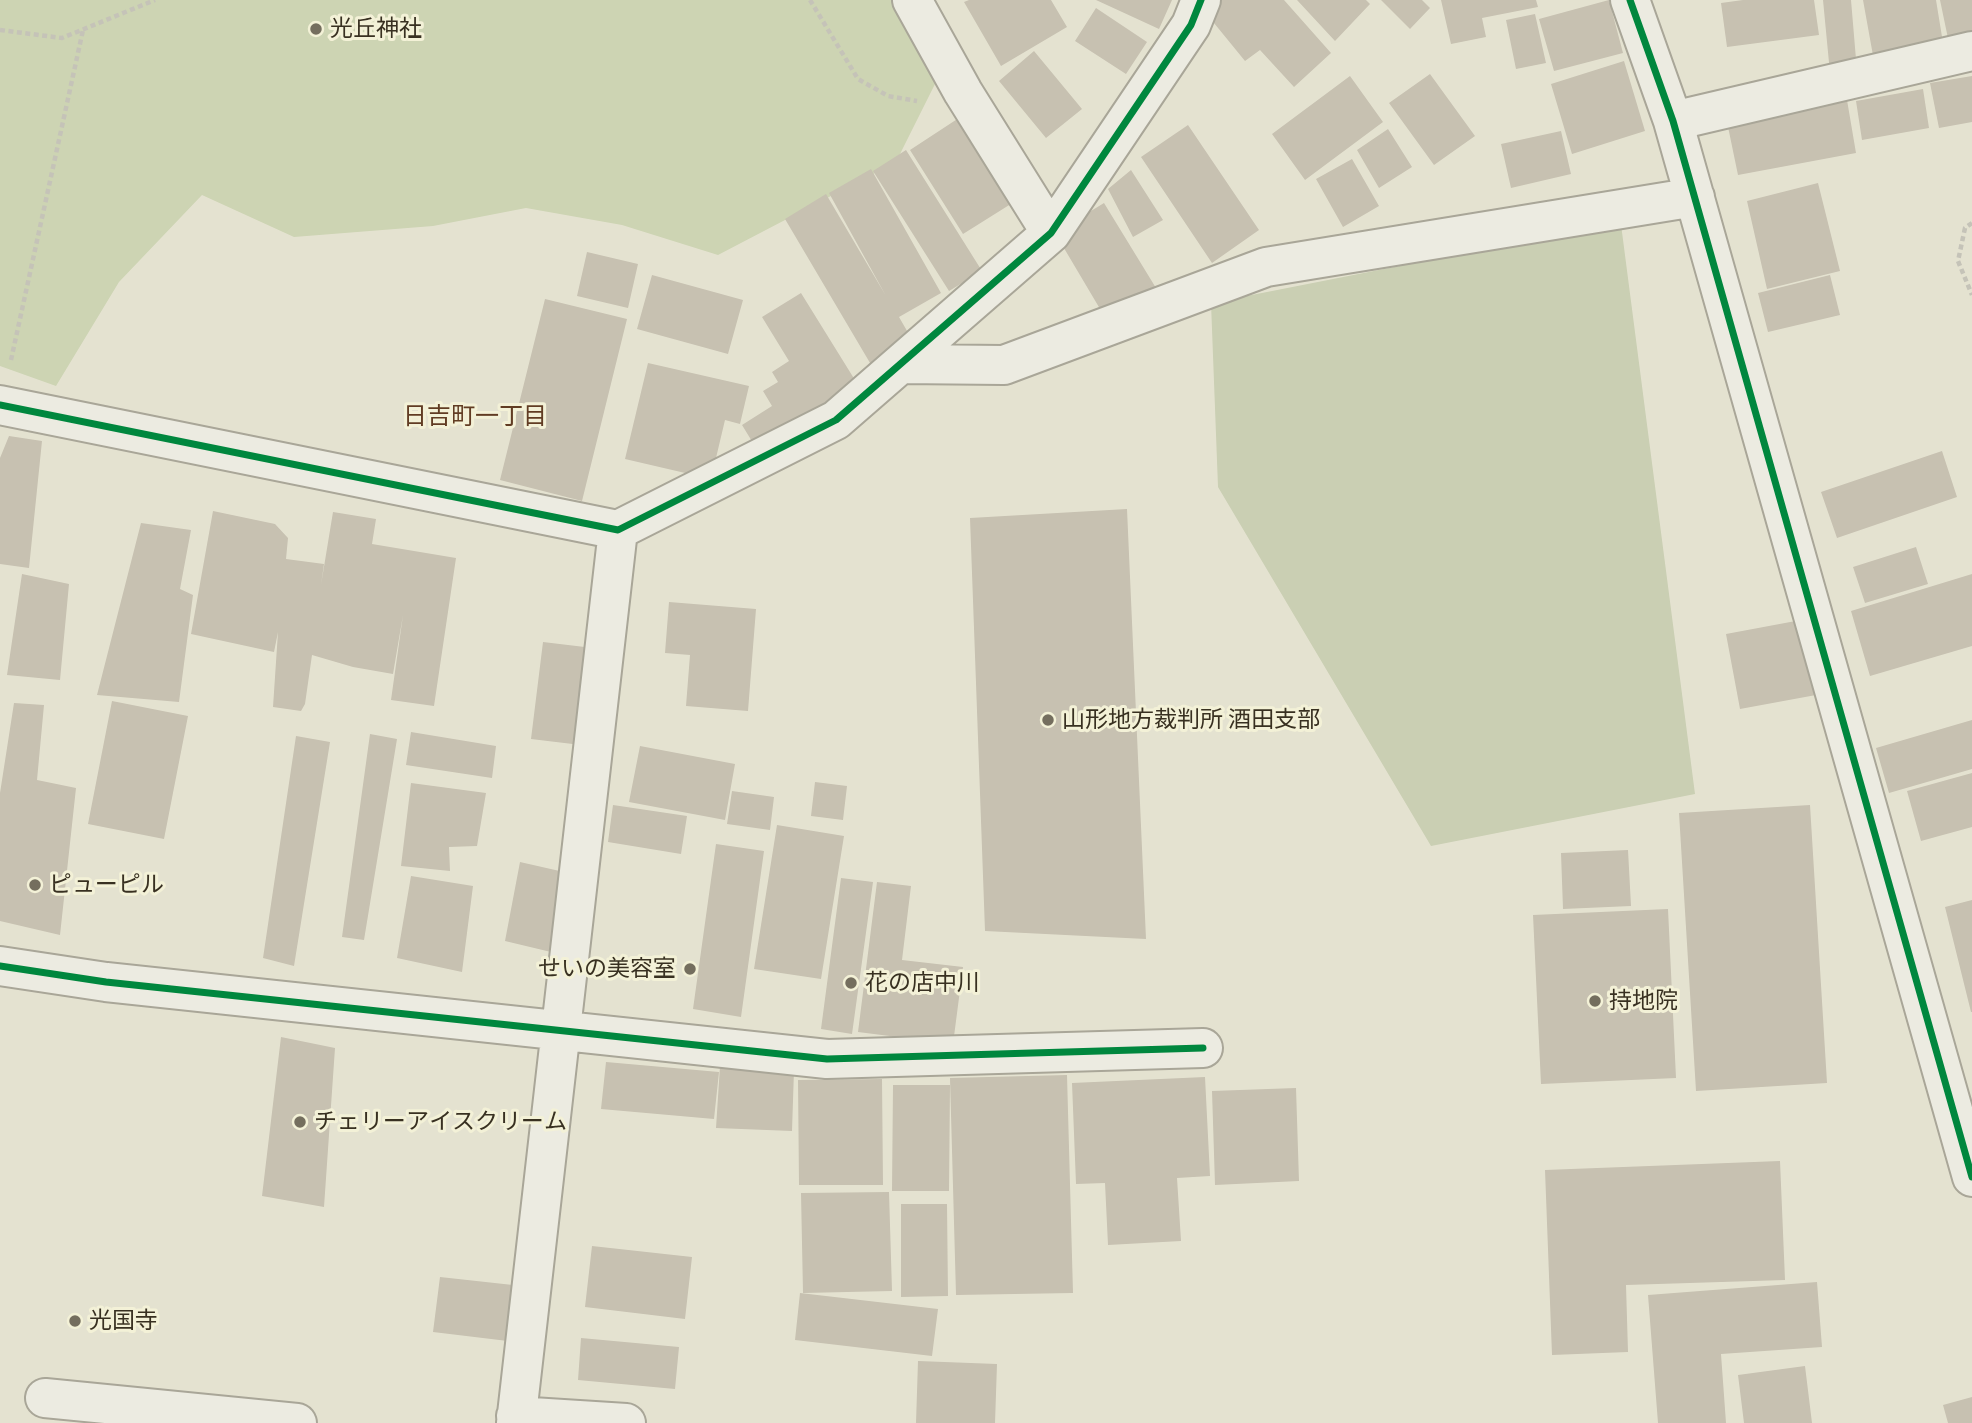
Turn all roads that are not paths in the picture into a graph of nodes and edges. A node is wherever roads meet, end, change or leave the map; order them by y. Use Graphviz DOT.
graph roads {
  1 [pos="912,0"];
  2 [pos="1201,0"];
  3 [pos="1630,0"];
  4 [pos="1972,51"];
  5 [pos="1672,121"];
  6 [pos="1695,197"];
  7 [pos="1051,233"];
  8 [pos="901,364"];
  9 [pos="1,406"];
  10 [pos="618,530"];
  11 [pos="0,965"];
  12 [pos="560,1030"];
  13 [pos="1203,1048"];
  14 [pos="1972,1177"];
  15 [pos="45,1398"];
  16 [pos="516,1419"];
  17 [pos="297,1423"];
  18 [pos="626,1423"];
  1 -- 7 [label="street"];
  2 -- 7 [label="street"];
  3 -- 5 [label="street"];
  4 -- 5 [label="street"];
  5 -- 6 [label="street"];
  6 -- 8 [label="street"];
  6 -- 14 [label="street"];
  7 -- 8 [label="street"];
  8 -- 10 [label="street"];
  9 -- 10 [label="street"];
  10 -- 12 [label="street"];
  11 -- 12 [label="street"];
  12 -- 13 [label="street"];
  12 -- 16 [label="street"];
  15 -- 17 [label="street"];
  16 -- 18 [label="street"];
}
